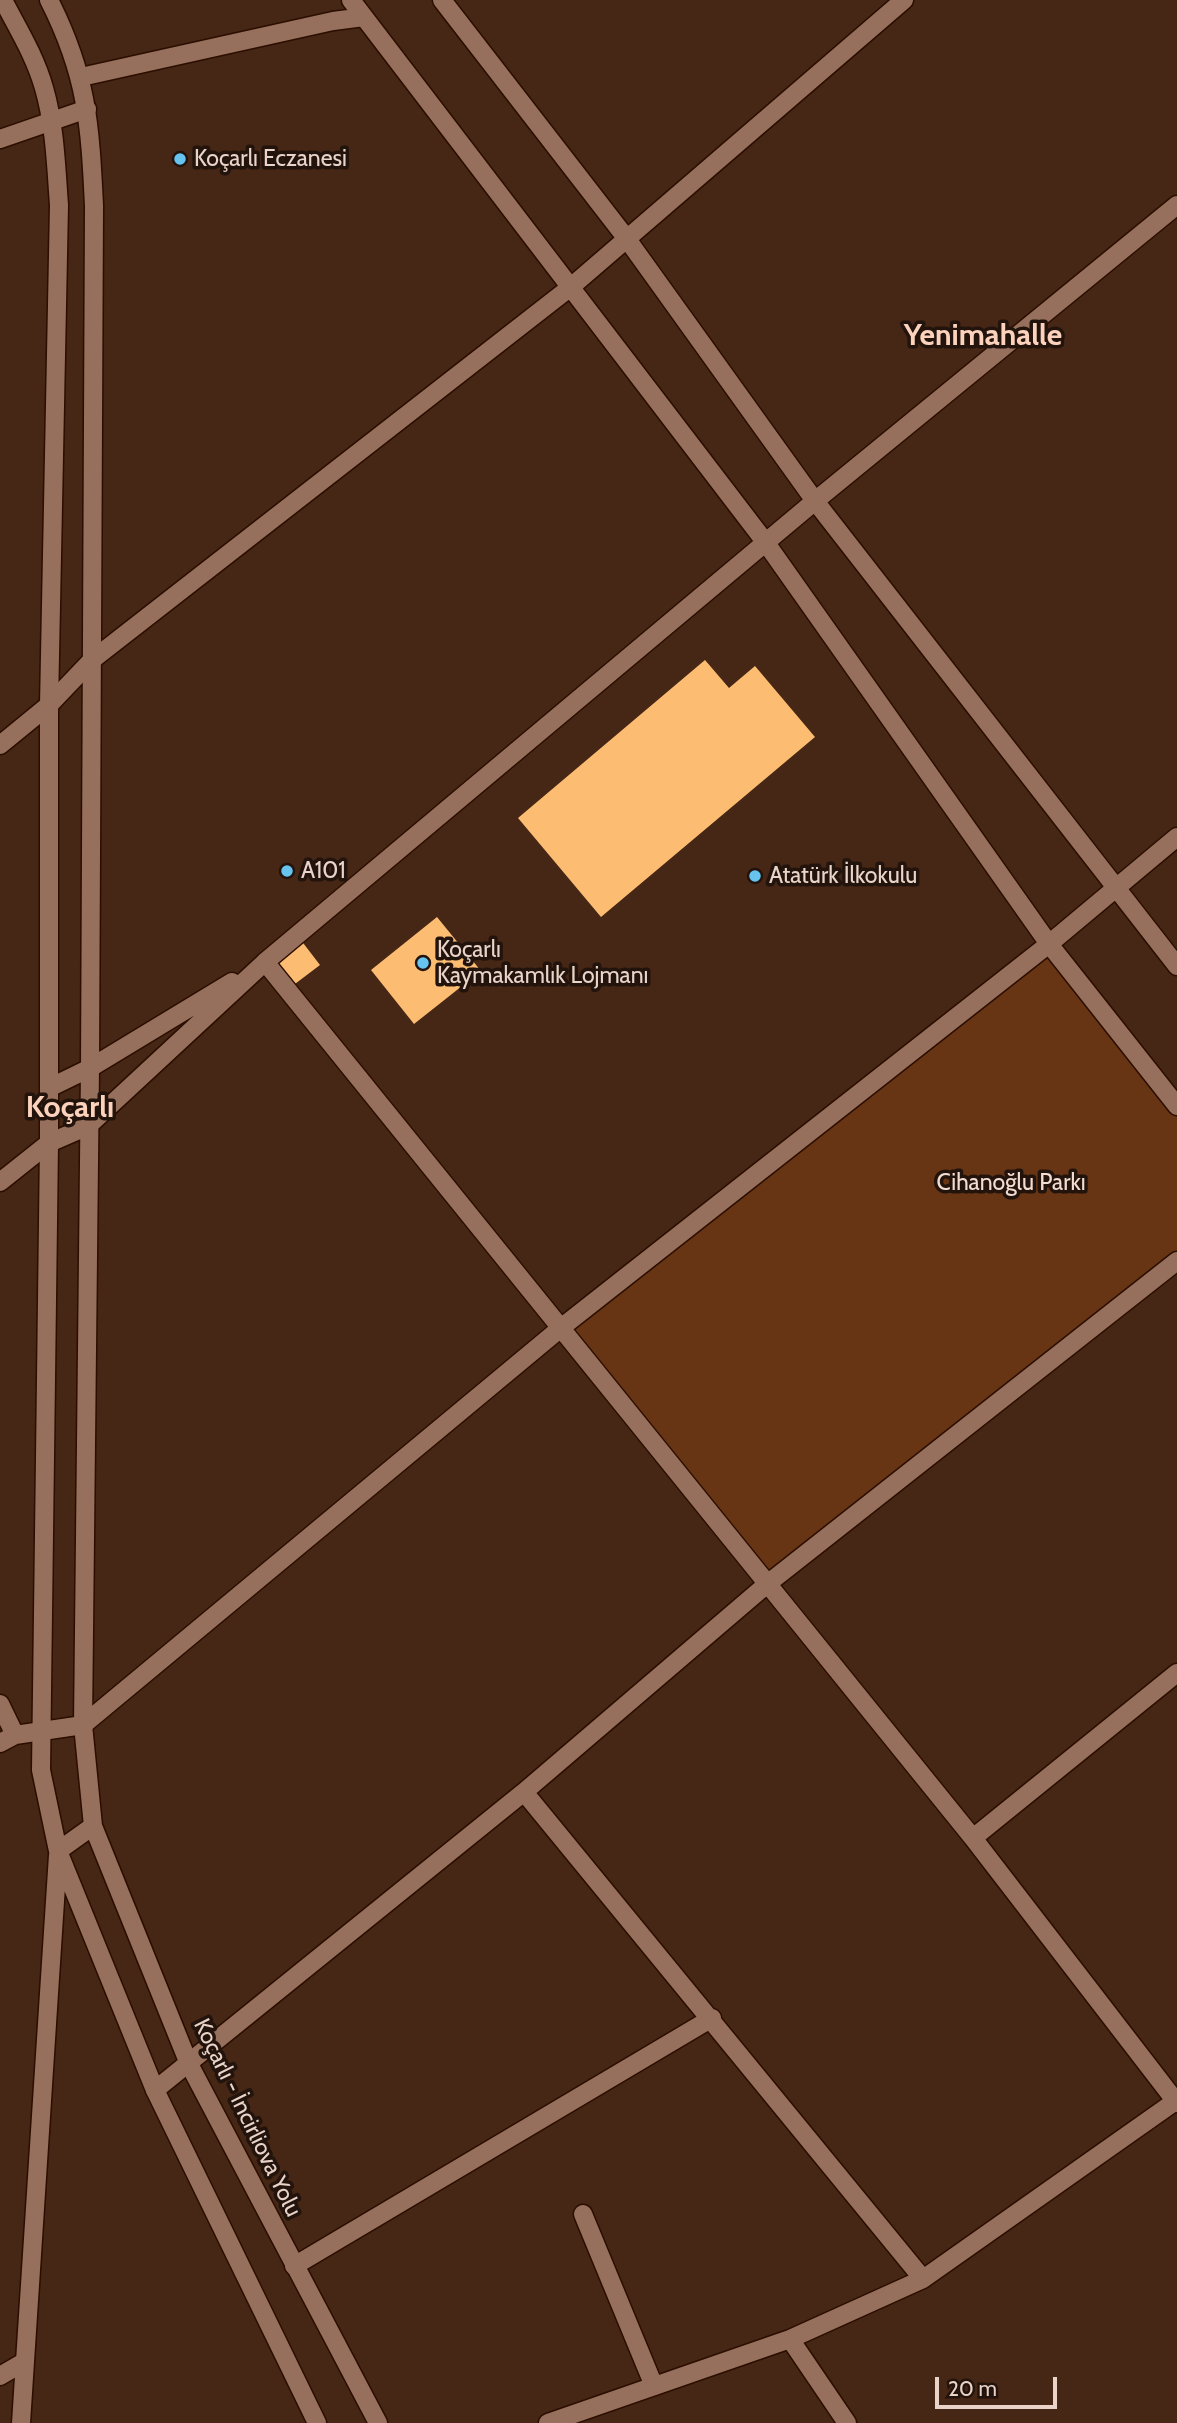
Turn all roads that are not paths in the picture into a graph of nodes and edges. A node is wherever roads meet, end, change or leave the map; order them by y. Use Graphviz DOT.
graph roads {
  1 [pos="3,0"];
  2 [pos="49,0"];
  3 [pos="351,0"];
  4 [pos="442,0"];
  5 [pos="904,0"];
  6 [pos="364,17"];
  7 [pos="81,77"];
  8 [pos="87,109"];
  9 [pos="51,120"];
  10 [pos="0,139"];
  11 [pos="1177,205"];
  12 [pos="627,239"];
  13 [pos="572,286"];
  14 [pos="814,501"];
  15 [pos="766,542"];
  16 [pos="92,660"];
  17 [pos="49,705"];
  18 [pos="0,745"];
  19 [pos="1177,837"];
  20 [pos="1115,887"];
  21 [pos="1049,944"];
  22 [pos="265,962"];
  23 [pos="1177,965"];
  24 [pos="90,1068"];
  25 [pos="49,1088"];
  26 [pos="1177,1106"];
  27 [pos="88,1126"];
  28 [pos="49,1143"];
  29 [pos="0,1182"];
  30 [pos="1177,1261"];
  31 [pos="562,1327"];
  32 [pos="765,1585"];
  33 [pos="1177,1673"];
  34 [pos="0,1704"];
  35 [pos="83,1725"];
  36 [pos="41,1732"];
  37 [pos="8,1739"];
  38 [pos="524,1792"];
  39 [pos="93,1826"];
  40 [pos="973,1838"];
  41 [pos="58,1852"];
  42 [pos="712,2018"];
  43 [pos="189,2064"];
  44 [pos="155,2090"];
  45 [pos="1177,2101"];
  46 [pos="583,2214"];
  47 [pos="294,2266"];
  48 [pos="923,2279"];
  49 [pos="790,2339"];
  50 [pos="24,2362"];
  51 [pos="0,2376"];
  52 [pos="653,2386"];
  53 [pos="560,2421"];
  54 [pos="21,2423"];
  55 [pos="317,2423"];
  56 [pos="378,2423"];
  57 [pos="847,2423"];
  1 -- 9 [label="street"];
  2 -- 7 [label="street, Koçarlı - İncirliova Yolu"];
  3 -- 6 [label="street"];
  4 -- 12 [label="street"];
  5 -- 12 [label="street"];
  6 -- 7 [label="street"];
  6 -- 13 [label="street"];
  7 -- 8 [label="street, Koçarlı - İncirliova Yolu"];
  8 -- 9 [label="street"];
  8 -- 16 [label="street, Koçarlı - İncirliova Yolu"];
  9 -- 10 [label="street"];
  9 -- 17 [label="street"];
  11 -- 14 [label="street"];
  12 -- 13 [label="street"];
  12 -- 14 [label="street"];
  13 -- 15 [label="street"];
  13 -- 16 [label="street"];
  14 -- 15 [label="street"];
  14 -- 20 [label="street"];
  15 -- 21 [label="street"];
  15 -- 22 [label="street"];
  16 -- 17 [label="street"];
  16 -- 24 [label="street, Koçarlı - İncirliova Yolu"];
  17 -- 18 [label="street"];
  17 -- 25 [label="street"];
  19 -- 20 [label="street"];
  20 -- 21 [label="street"];
  20 -- 23 [label="street"];
  21 -- 26 [label="street"];
  21 -- 31 [label="street"];
  22 -- 24 [label="street"];
  22 -- 27 [label="street"];
  22 -- 31 [label="street"];
  24 -- 25 [label="street"];
  24 -- 27 [label="street, Koçarlı - İncirliova Yolu"];
  25 -- 28 [label="street"];
  27 -- 28 [label="street"];
  27 -- 35 [label="street, Koçarlı - İncirliova Yolu"];
  28 -- 29 [label="street"];
  28 -- 36 [label="street"];
  30 -- 32 [label="street"];
  31 -- 32 [label="street"];
  31 -- 35 [label="street"];
  32 -- 38 [label="street"];
  32 -- 40 [label="street"];
  33 -- 40 [label="street"];
  34 -- 37 [label="street"];
  35 -- 36 [label="street"];
  35 -- 39 [label="street, Koçarlı - İncirliova Yolu"];
  36 -- 37 [label="street"];
  36 -- 41 [label="street"];
  38 -- 42 [label="street"];
  38 -- 43 [label="street"];
  39 -- 41 [label="street"];
  39 -- 43 [label="street, Koçarlı - İncirliova Yolu"];
  40 -- 45 [label="street"];
  41 -- 44 [label="street"];
  41 -- 50 [label="street"];
  42 -- 47 [label="street"];
  42 -- 48 [label="street"];
  43 -- 44 [label="street"];
  43 -- 47 [label="street, Koçarlı - İncirliova Yolu"];
  44 -- 55 [label="street"];
  45 -- 48 [label="street"];
  46 -- 52 [label="street"];
  47 -- 56 [label="street, Koçarlı - İncirliova Yolu"];
  48 -- 49 [label="street"];
  49 -- 52 [label="street"];
  49 -- 57 [label="street"];
  50 -- 51 [label="street"];
  50 -- 54 [label="street"];
  52 -- 53 [label="street"];
}
